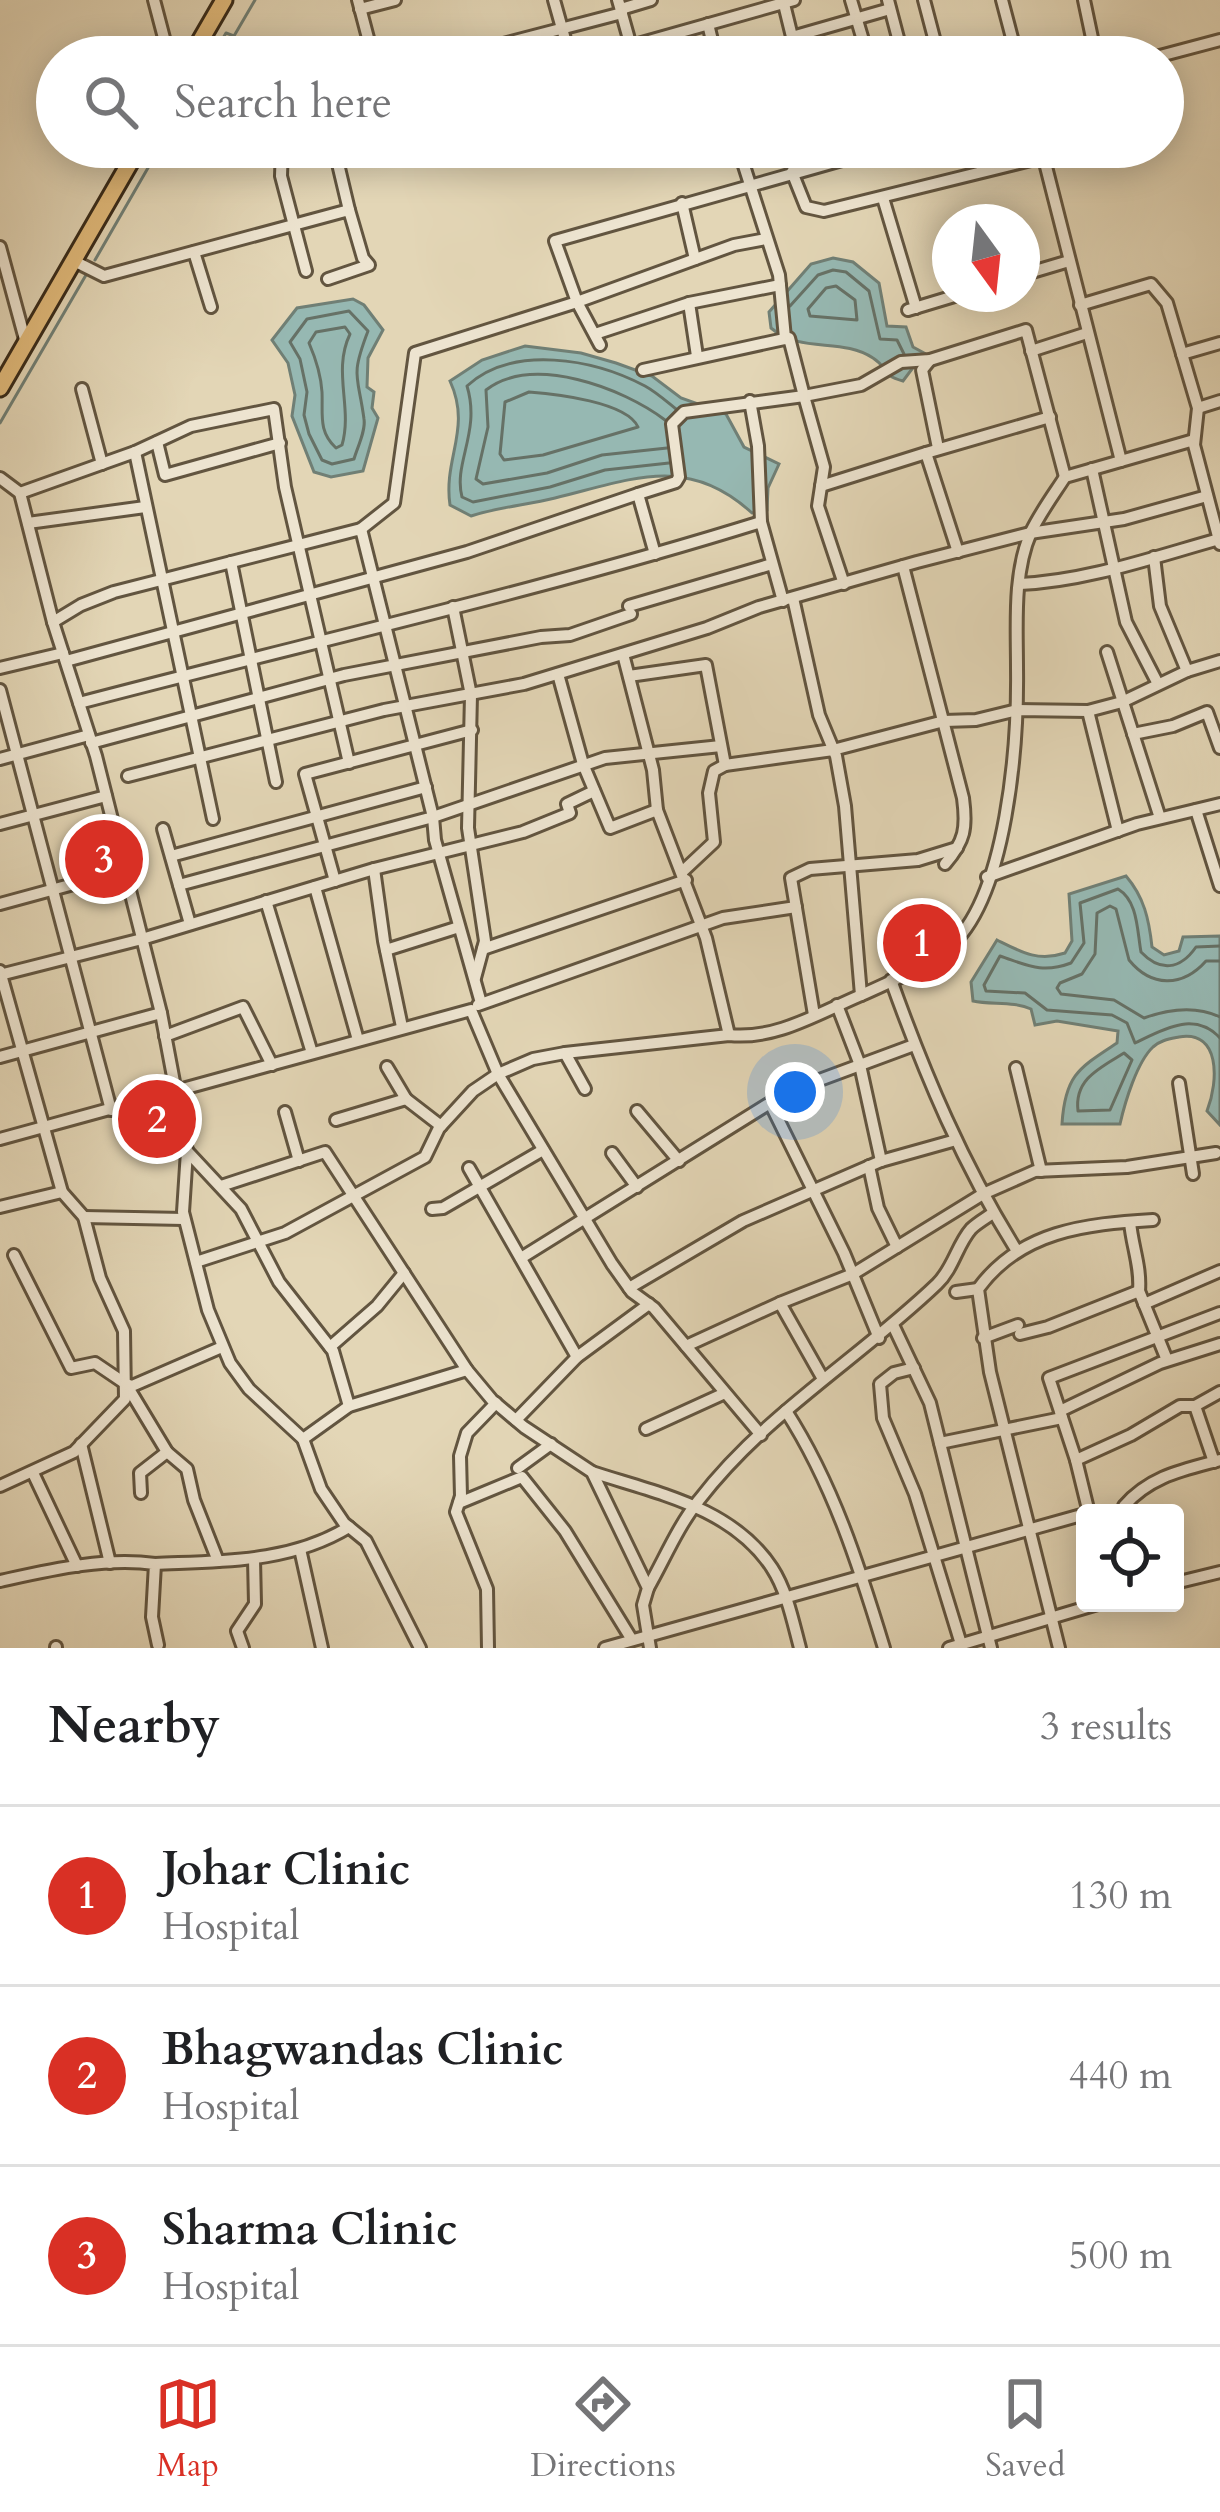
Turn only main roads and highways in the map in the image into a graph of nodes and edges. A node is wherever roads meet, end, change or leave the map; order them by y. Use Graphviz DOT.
graph roads {
  1 [pos="224,0"];
  2 [pos="203,36"];
  3 [pos="127,168"];
  4 [pos="0,388"];
  1 -- 2 [label="highway"];
  3 -- 4 [label="highway"];
}
